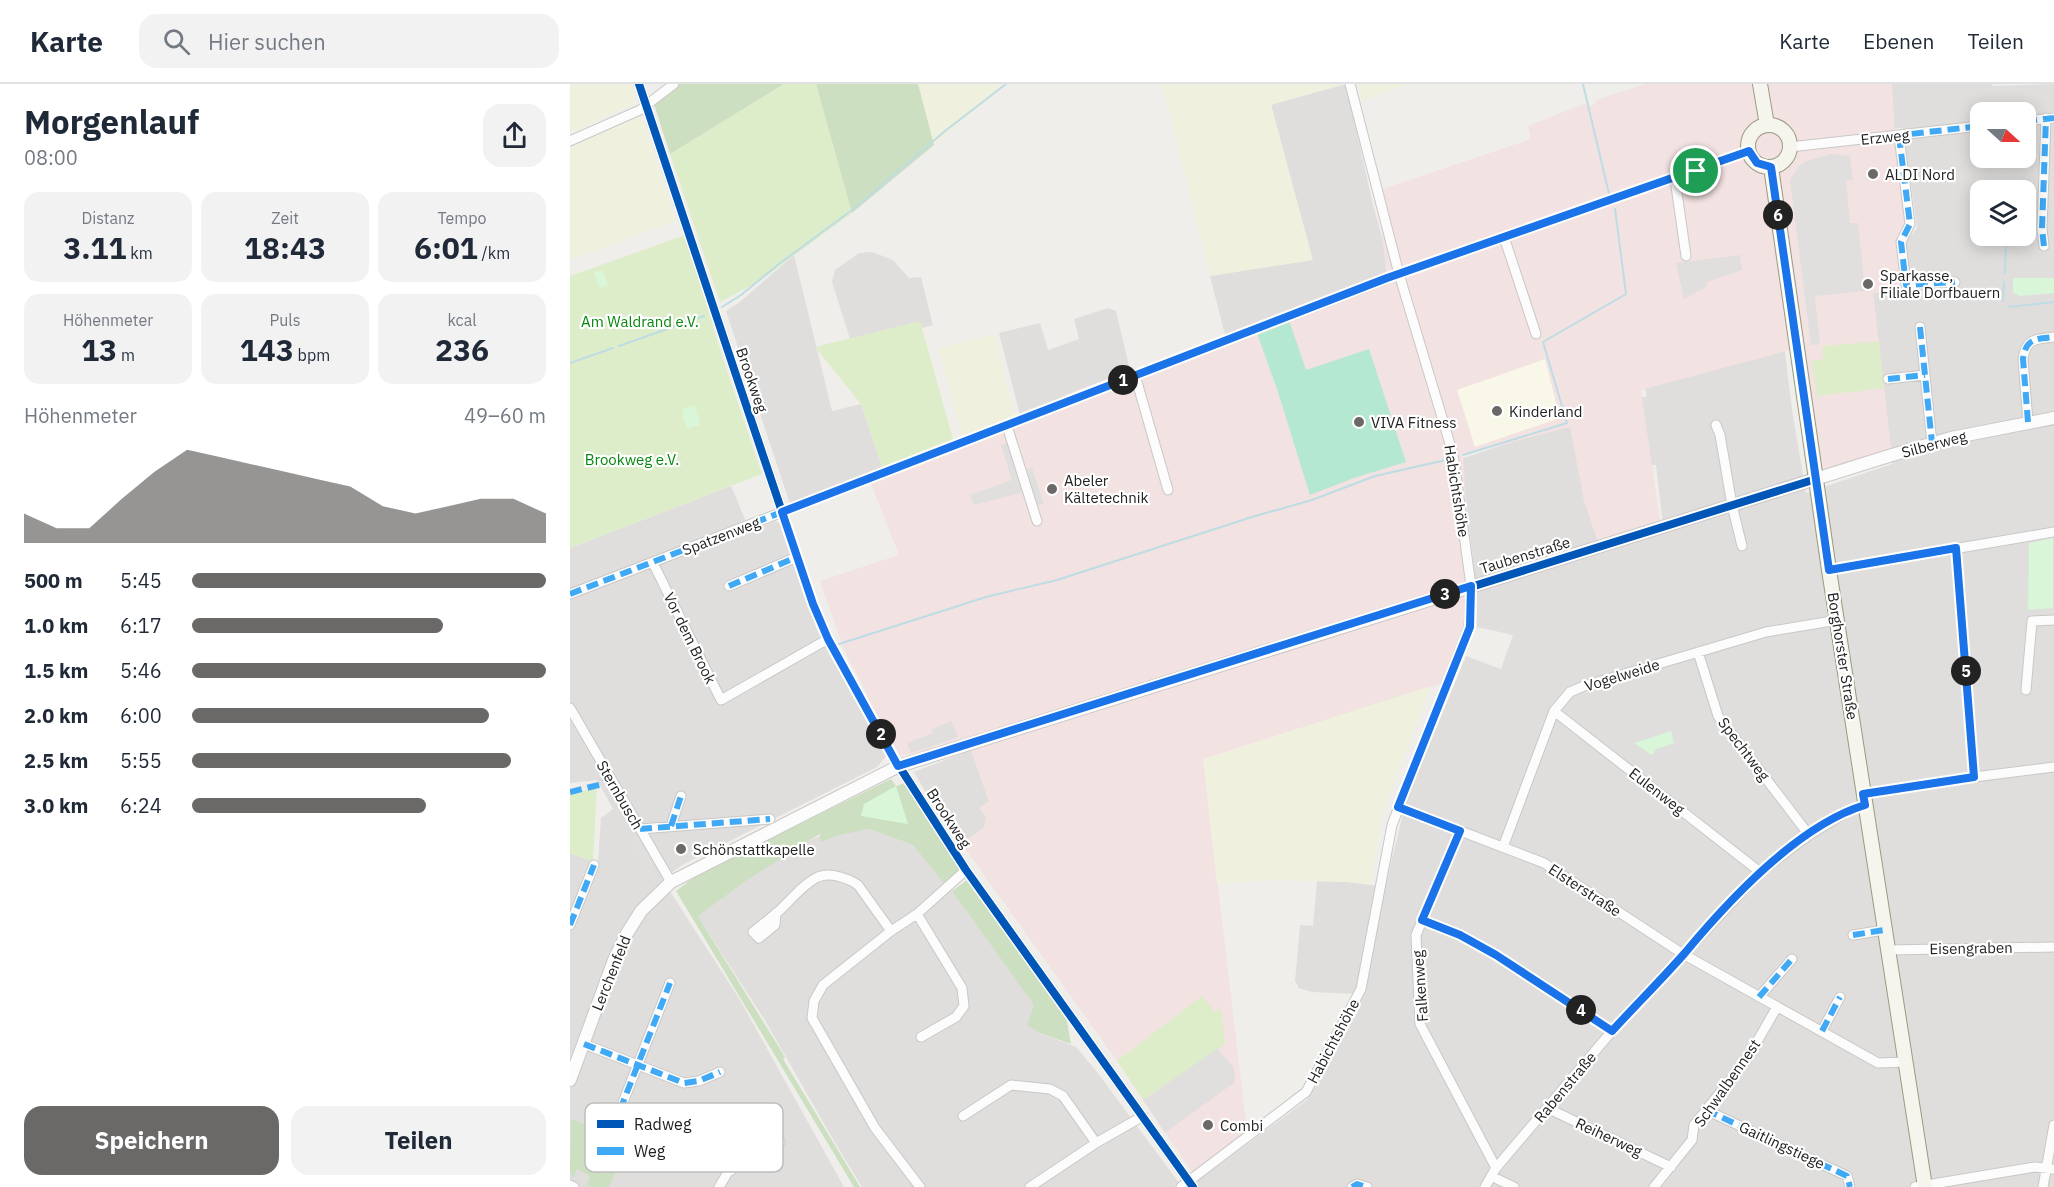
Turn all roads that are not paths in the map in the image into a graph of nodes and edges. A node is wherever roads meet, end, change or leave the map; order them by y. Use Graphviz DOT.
graph roads {
  1 [pos="639,84"];
  2 [pos="674,84"];
  3 [pos="1350,84"];
  4 [pos="1760,84"];
  5 [pos="647,106"];
  6 [pos="2050,118"];
  7 [pos="1767,125"];
  8 [pos="1970,127"];
  9 [pos="1899,136"];
  10 [pos="570,141"];
  11 [pos="1790,147"];
  12 [pos="1749,151"];
  13 [pos="1771,167"];
  14 [pos="1675,178"];
  15 [pos="1504,237"];
  16 [pos="2044,246"];
  17 [pos="1686,256"];
  18 [pos="1399,274"];
  19 [pos="1954,282"];
  20 [pos="1920,327"];
  21 [pos="1536,334"];
  22 [pos="2054,337"];
  23 [pos="1135,375"];
  24 [pos="1925,375"];
  25 [pos="1888,379"];
  26 [pos="2054,418"];
  27 [pos="2028,422"];
  28 [pos="1716,425"];
  29 [pos="1007,426"];
  30 [pos="1932,443"];
  31 [pos="1816,479"];
  32 [pos="1168,490"];
  33 [pos="1732,505"];
  34 [pos="782,512"];
  35 [pos="1037,521"];
  36 [pos="2054,532"];
  37 [pos="1742,546"];
  38 [pos="1956,548"];
  39 [pos="797,557"];
  40 [pos="653,563"];
  41 [pos="1829,570"];
  42 [pos="729,586"];
  43 [pos="1471,586"];
  44 [pos="570,594"];
  45 [pos="1838,620"];
  46 [pos="2054,620"];
  47 [pos="828,639"];
  48 [pos="1698,652"];
  49 [pos="2026,690"];
  50 [pos="570,708"];
  51 [pos="1554,711"];
  52 [pos="898,766"];
  53 [pos="2054,767"];
  54 [pos="1974,777"];
  55 [pos="681,796"];
  56 [pos="1864,800"];
  57 [pos="1398,807"];
  58 [pos="770,819"];
  59 [pos="671,826"];
  60 [pos="640,829"];
  61 [pos="1460,831"];
  62 [pos="1809,835"];
  63 [pos="1503,847"];
  64 [pos="594,865"];
  65 [pos="966,870"];
  66 [pos="1760,872"];
  67 [pos="670,882"];
  68 [pos="573,906"];
  69 [pos="776,913"];
  70 [pos="917,914"];
  71 [pos="1422,920"];
  72 [pos="570,925"];
  73 [pos="1884,930"];
  74 [pos="891,931"];
  75 [pos="1853,935"];
  76 [pos="2054,947"];
  77 [pos="1888,950"];
  78 [pos="1683,954"];
  79 [pos="1792,959"];
  80 [pos="670,982"];
  81 [pos="1759,997"];
  82 [pos="1840,997"];
  83 [pos="1777,1007"];
  84 [pos="1612,1031"];
  85 [pos="1822,1031"];
  86 [pos="921,1037"];
  87 [pos="584,1044"];
  88 [pos="1906,1062"];
  89 [pos="638,1065"];
  90 [pos="720,1072"];
  91 [pos="570,1080"];
  92 [pos="623,1103"];
  93 [pos="1547,1108"];
  94 [pos="1706,1110"];
  95 [pos="963,1116"];
  96 [pos="1143,1116"];
  97 [pos="2054,1125"];
  98 [pos="1096,1143"];
  99 [pos="1671,1167"];
  100 [pos="2050,1168"];
  101 [pos="728,1172"];
  102 [pos="1494,1172"];
  103 [pos="1188,1185"];
  104 [pos="1922,1186"];
  105 [pos="719,1187"];
  106 [pos="920,1187"];
  107 [pos="1030,1187"];
  108 [pos="1352,1187"];
  109 [pos="1367,1187"];
  110 [pos="1485,1187"];
  111 [pos="1514,1187"];
  112 [pos="1654,1187"];
  113 [pos="1850,1187"];
  114 [pos="2043,1187"];
  1 -- 5 [label="street, Brookweg"];
  2 -- 5 [label="street"];
  3 -- 18 [label="street, Habichtshöhe"];
  4 -- 7 [label="main road"];
  5 -- 10 [label="street"];
  5 -- 34 [label="street, Brookweg"];
  6 -- 16 [label="street"];
  7 -- 11 [label="main road"];
  7 -- 12 [label="main road"];
  8 -- 9 [label="street, Erzweg"];
  9 -- 11 [label="street, Erzweg"];
  9 -- 19 [label="street"];
  11 -- 13 [label="main road"];
  12 -- 13 [label="main road"];
  12 -- 14 [label="street, Spatzenweg"];
  13 -- 31 [label="main road, Borghorster Straße"];
  14 -- 15 [label="street, Spatzenweg"];
  14 -- 17 [label="street"];
  15 -- 18 [label="street, Spatzenweg"];
  15 -- 21 [label="street"];
  18 -- 23 [label="street, Spatzenweg"];
  18 -- 43 [label="street, Habichtshöhe"];
  20 -- 24 [label="street"];
  22 -- 27 [label="street"];
  23 -- 29 [label="street, Spatzenweg"];
  23 -- 32 [label="street"];
  24 -- 25 [label="street"];
  24 -- 30 [label="street"];
  26 -- 27 [label="street, Silberweg"];
  27 -- 30 [label="street, Silberweg"];
  28 -- 33 [label="street"];
  29 -- 34 [label="street, Spatzenweg"];
  29 -- 35 [label="street"];
  30 -- 31 [label="street, Silberweg"];
  31 -- 33 [label="street, Taubenstraße"];
  31 -- 41 [label="main road, Borghorster Straße"];
  33 -- 37 [label="street"];
  33 -- 43 [label="street, Taubenstraße"];
  34 -- 39 [label="street, Brookweg"];
  34 -- 40 [label="street, Spatzenweg"];
  36 -- 38 [label="street"];
  38 -- 41 [label="street"];
  38 -- 54 [label="street"];
  39 -- 42 [label="street"];
  39 -- 47 [label="street, Brookweg"];
  40 -- 44 [label="street, Spatzenweg"];
  40 -- 47 [label="street, Vor dem Brook"];
  41 -- 45 [label="main road, Borghorster Straße"];
  43 -- 52 [label="street, Taubenstraße"];
  43 -- 57 [label="street, Habichtshöhe"];
  45 -- 48 [label="street, Vogelweide"];
  45 -- 56 [label="main road, Borghorster Straße"];
  46 -- 49 [label="street"];
  47 -- 52 [label="street, Brookweg"];
  48 -- 51 [label="street, Vogelweide"];
  48 -- 62 [label="street, Spechtweg"];
  50 -- 60 [label="street, Sternbusch"];
  51 -- 63 [label="street, Vogelweide"];
  51 -- 66 [label="street, Eulenweg"];
  52 -- 65 [label="street, Brookweg"];
  52 -- 67 [label="street, Lerchenfeld"];
  53 -- 54 [label="street, Rabenstraße"];
  54 -- 56 [label="street, Rabenstraße"];
  55 -- 59 [label="street"];
  56 -- 62 [label="street, Rabenstraße"];
  56 -- 73 [label="main road, Borghorster Straße"];
  57 -- 61 [label="street, Elsterstraße"];
  57 -- 103 [label="street, Habichtshöhe"];
  58 -- 59 [label="street"];
  59 -- 60 [label="street"];
  60 -- 67 [label="street, Sternbusch"];
  61 -- 63 [label="street, Elsterstraße"];
  61 -- 71 [label="street, Falkenweg"];
  62 -- 66 [label="street, Rabenstraße"];
  63 -- 78 [label="street, Elsterstraße"];
  64 -- 68 [label="street"];
  65 -- 70 [label="street"];
  65 -- 96 [label="street, Brookweg"];
  66 -- 78 [label="street, Rabenstraße"];
  67 -- 87 [label="street, Lerchenfeld"];
  68 -- 72 [label="street"];
  69 -- 74 [label="street"];
  70 -- 74 [label="street"];
  70 -- 86 [label="street"];
  71 -- 84 [label="street"];
  71 -- 102 [label="street, Falkenweg"];
  73 -- 75 [label="street"];
  73 -- 77 [label="main road, Borghorster Straße"];
  74 -- 106 [label="street"];
  76 -- 77 [label="street, Eisengraben"];
  77 -- 88 [label="main road, Borghorster Straße"];
  78 -- 81 [label="street, Elsterstraße"];
  78 -- 84 [label="street, Rabenstraße"];
  79 -- 81 [label="street"];
  80 -- 89 [label="street"];
  81 -- 83 [label="street, Elsterstraße"];
  82 -- 85 [label="street"];
  83 -- 85 [label="street, Elsterstraße"];
  83 -- 94 [label="street, Schwalbennest"];
  84 -- 93 [label="street, Rabenstraße"];
  85 -- 88 [label="street, Elsterstraße"];
  87 -- 89 [label="street"];
  87 -- 91 [label="street, Lerchenfeld"];
  88 -- 104 [label="main road, Borghorster Straße"];
  89 -- 90 [label="street"];
  89 -- 92 [label="street"];
  93 -- 99 [label="street, Reiherweg"];
  93 -- 102 [label="street, Rabenstraße"];
  94 -- 99 [label="street, Schwalbennest"];
  94 -- 113 [label="street, Gaitlingstiege"];
  95 -- 98 [label="street"];
  96 -- 98 [label="street"];
  96 -- 103 [label="street, Brookweg"];
  97 -- 100 [label="street"];
  98 -- 107 [label="street"];
  99 -- 112 [label="street, Schwalbennest"];
  100 -- 104 [label="street"];
  100 -- 114 [label="street"];
  101 -- 105 [label="street"];
  102 -- 110 [label="street, Rabenstraße"];
  102 -- 111 [label="street"];
  108 -- 109 [label="street"];
}
